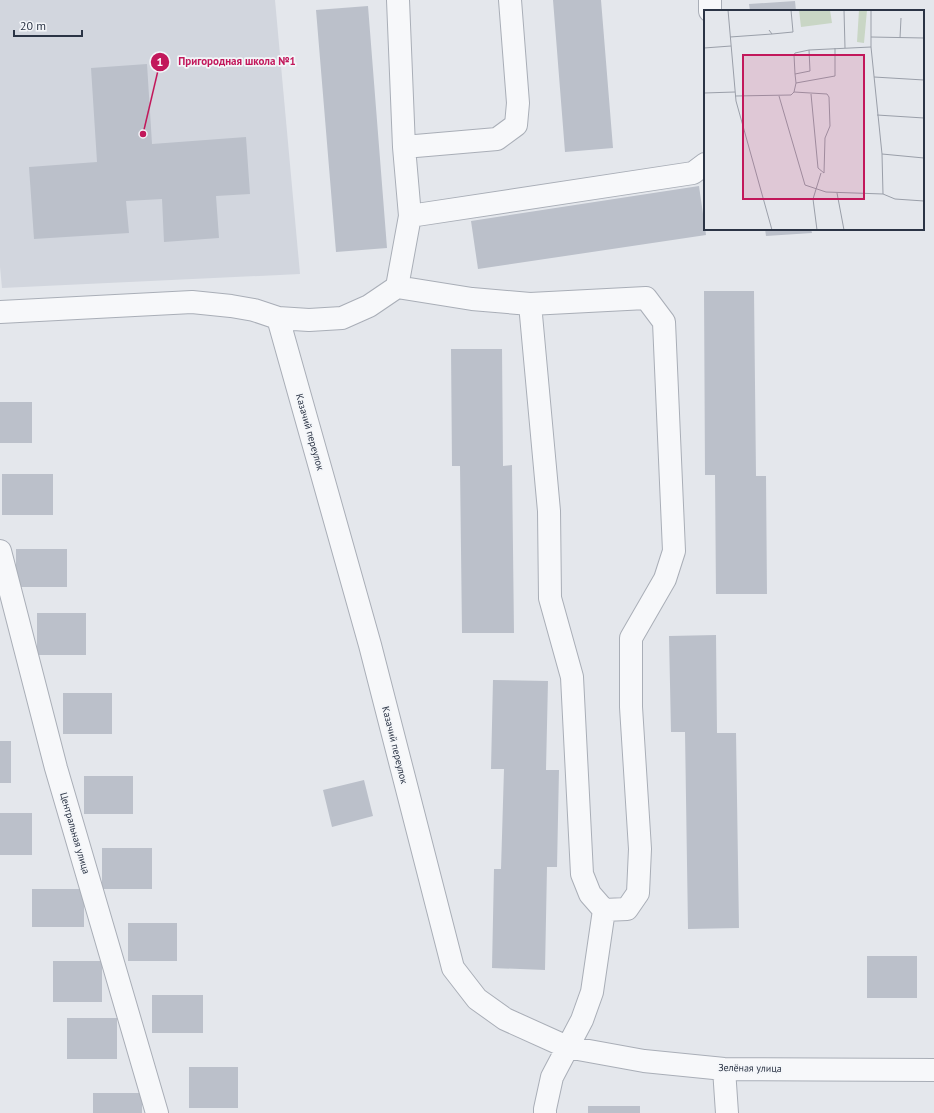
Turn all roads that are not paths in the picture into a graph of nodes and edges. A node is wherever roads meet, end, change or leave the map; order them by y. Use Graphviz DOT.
graph roads {
  1 [pos="398,0"];
  2 [pos="510,0"];
  3 [pos="404,147"];
  4 [pos="704,165"];
  5 [pos="410,216"];
  6 [pos="397,287"];
  7 [pos="530,304"];
  8 [pos="0,312"];
  9 [pos="278,318"];
  10 [pos="0,551"];
  11 [pos="604,910"];
  12 [pos="567,1047"];
  13 [pos="724,1069"];
  14 [pos="934,1070"];
  15 [pos="157,1113"];
  16 [pos="545,1113"];
  17 [pos="727,1113"];
  1 -- 3 [label="street"];
  2 -- 3 [label="street"];
  3 -- 5 [label="street"];
  4 -- 5 [label="street"];
  5 -- 6 [label="street"];
  6 -- 7 [label="street"];
  6 -- 9 [label="street"];
  7 -- 11 [label="street"];
  7 -- 11 [label="street"];
  8 -- 9 [label="street"];
  9 -- 12 [label="street, Казачий переулок"];
  10 -- 15 [label="street, Центральная улица"];
  11 -- 12 [label="street"];
  12 -- 13 [label="street, Зелёная улица"];
  12 -- 16 [label="street"];
  13 -- 14 [label="street, Зелёная улица"];
  13 -- 17 [label="street"];
}
